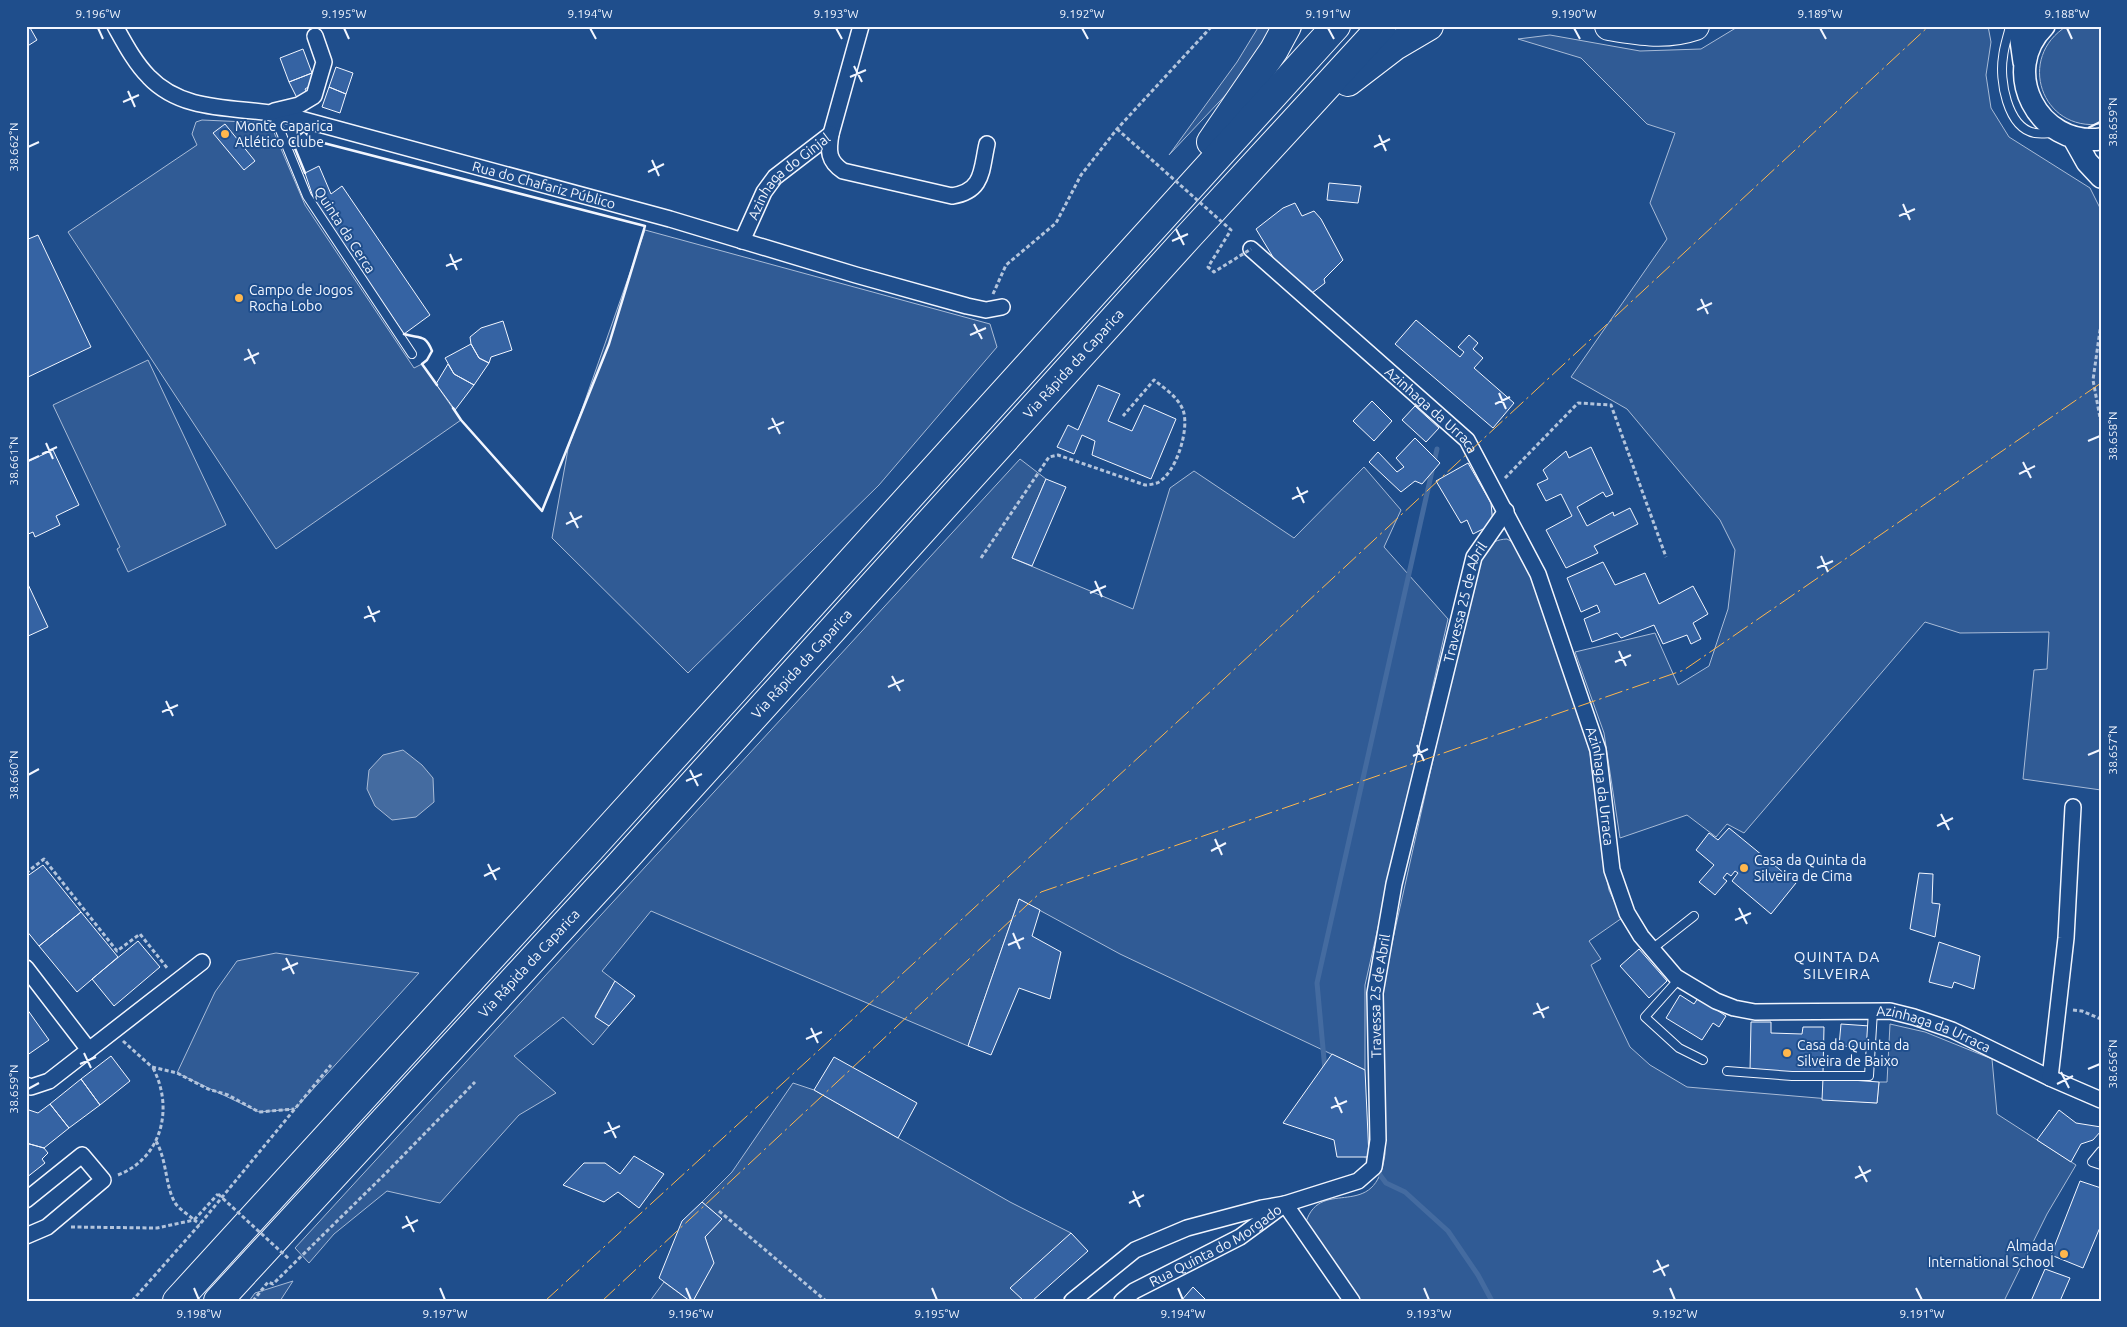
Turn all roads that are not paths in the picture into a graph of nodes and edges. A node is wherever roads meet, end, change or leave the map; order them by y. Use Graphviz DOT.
graph roads {
  1 [pos="115,26"];
  2 [pos="861,26"];
  3 [pos="1287,26"];
  4 [pos="1336,26"];
  5 [pos="1382,26"];
  6 [pos="1429,26"];
  7 [pos="1610,26"];
  8 [pos="1695,26"];
  9 [pos="2010,26"];
  10 [pos="2019,26"];
  11 [pos="2044,26"];
  12 [pos="314,36"];
  13 [pos="2025,74"];
  14 [pos="272,112"];
  15 [pos="1284,132"];
  16 [pos="831,134"];
  17 [pos="2068,135"];
  18 [pos="2101,139"];
  19 [pos="988,144"];
  20 [pos="2101,177"];
  21 [pos="1157,222"];
  22 [pos="742,241"];
  23 [pos="1251,249"];
  24 [pos="1002,307"];
  25 [pos="412,354"];
  26 [pos="1506,511"];
  27 [pos="2073,807"];
  28 [pos="1694,916"];
  29 [pos="1652,950"];
  30 [pos="202,962"];
  31 [pos="26,968"];
  32 [pos="1679,979"];
  33 [pos="1873,1011"];
  34 [pos="89,1050"];
  35 [pos="1703,1060"];
  36 [pos="1728,1071"];
  37 [pos="2050,1078"];
  38 [pos="26,1085"];
  39 [pos="2101,1100"];
  40 [pos="2101,1151"];
  41 [pos="2101,1165"];
  42 [pos="26,1200"];
  43 [pos="1285,1204"];
  44 [pos="26,1236"];
  45 [pos="1140,1296"];
  46 [pos="177,1301"];
  47 [pos="218,1301"];
  48 [pos="1072,1301"];
  49 [pos="1122,1301"];
  50 [pos="1352,1301"];
  1 -- 14 [label="street, Rua do Chafariz Público"];
  2 -- 16 [label="street, Azinhaga do Ginjal"];
  3 -- 21 [label="highway"];
  4 -- 21 [label="highway"];
  5 -- 15 [label="highway, Via Rápida da Caparica"];
  6 -- 15 [label="highway"];
  7 -- 8 [label="highway"];
  9 -- 17 [label="lane"];
  10 -- 13 [label="main road"];
  11 -- 13 [label="main road"];
  12 -- 14 [label="street"];
  13 -- 17 [label="main road"];
  14 -- 22 [label="street, Rua do Chafariz Público"];
  14 -- 25 [label="lane, Quinta da Cerca"];
  15 -- 47 [label="highway, Via Rápida da Caparica"];
  16 -- 19 [label="street"];
  16 -- 22 [label="street, Azinhaga do Ginjal"];
  17 -- 18 [label="main road"];
  17 -- 20 [label="main road"];
  21 -- 46 [label="highway"];
  22 -- 24 [label="street, Rua do Chafariz Público"];
  23 -- 26 [label="street, Azinhaga da Urraca"];
  26 -- 29 [label="street, Azinhaga da Urraca"];
  26 -- 43 [label="street, Travessa 25 de Abril"];
  27 -- 37 [label="street"];
  28 -- 29 [label="lane"];
  29 -- 32 [label="street, Azinhaga da Urraca"];
  30 -- 34 [label="street"];
  31 -- 34 [label="street"];
  32 -- 33 [label="street, Azinhaga da Urraca"];
  32 -- 35 [label="lane"];
  33 -- 36 [label="lane"];
  33 -- 37 [label="street, Azinhaga da Urraca"];
  34 -- 38 [label="street"];
  37 -- 39 [label="street, Azinhaga da Urraca"];
  40 -- 41 [label="lane"];
  42 -- 44 [label="street"];
  43 -- 45 [label="street, Rua Quinta do Morgado"];
  43 -- 48 [label="street, Travessa 25 de Abril"];
  43 -- 50 [label="street, Rua Quinta do Morgado"];
  45 -- 49 [label="street, Rua Quinta do Morgado"];
}
